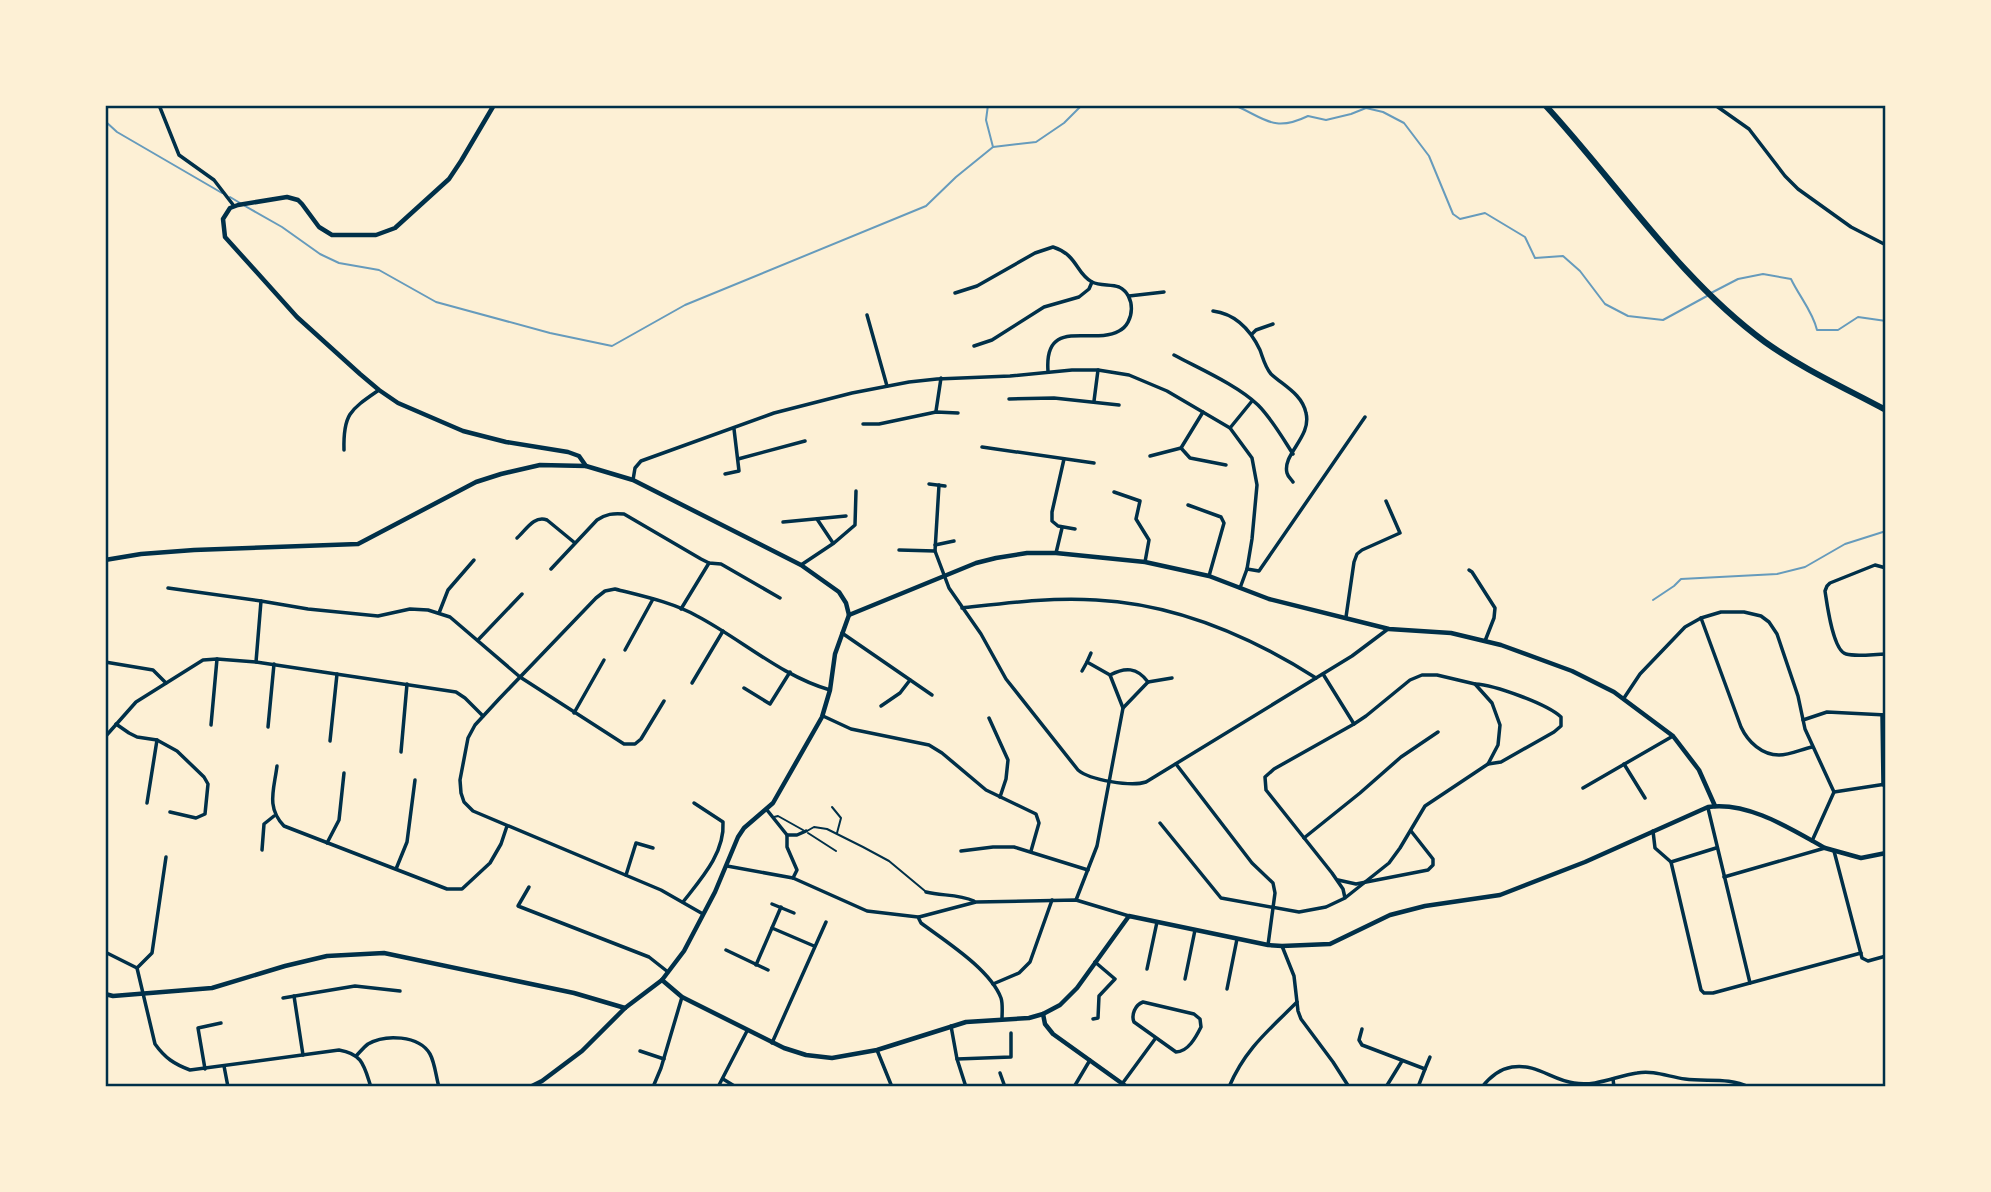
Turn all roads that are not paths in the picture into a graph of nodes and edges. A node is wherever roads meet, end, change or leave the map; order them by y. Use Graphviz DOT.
graph roads {
  1 [pos="159,105"];
  2 [pos="494,105"];
  3 [pos="1545,105"];
  4 [pos="1715,105"];
  5 [pos="234,206"];
  6 [pos="1886,245"];
  7 [pos="1092,282"];
  8 [pos="1164,292"];
  9 [pos="955,293"];
  10 [pos="1129,296"];
  11 [pos="1213,311"];
  12 [pos="867,315"];
  13 [pos="1273,324"];
  14 [pos="1252,334"];
  15 [pos="974,346"];
  16 [pos="1174,355"];
  17 [pos="1098,370"];
  18 [pos="1048,371"];
  19 [pos="942,379"];
  20 [pos="887,386"];
  21 [pos="379,390"];
  22 [pos="1009,398"];
  23 [pos="1094,401"];
  24 [pos="1252,401"];
  25 [pos="1119,405"];
  26 [pos="1886,410"];
  27 [pos="936,412"];
  28 [pos="1203,412"];
  29 [pos="958,413"];
  30 [pos="1365,417"];
  31 [pos="863,424"];
  32 [pos="734,428"];
  33 [pos="1230,428"];
  34 [pos="805,442"];
  35 [pos="982,447"];
  36 [pos="1181,448"];
  37 [pos="344,450"];
  38 [pos="1293,454"];
  39 [pos="1150,456"];
  40 [pos="738,459"];
  41 [pos="1064,459"];
  42 [pos="1094,463"];
  43 [pos="1226,465"];
  44 [pos="586,466"];
  45 [pos="725,474"];
  46 [pos="633,480"];
  47 [pos="1293,482"];
  48 [pos="929,484"];
  49 [pos="939,485"];
  50 [pos="945,485"];
  51 [pos="856,491"];
  52 [pos="1114,492"];
  53 [pos="1386,501"];
  54 [pos="1188,505"];
  55 [pos="846,516"];
  56 [pos="817,519"];
  57 [pos="783,522"];
  58 [pos="1062,527"];
  59 [pos="1075,529"];
  60 [pos="517,538"];
  61 [pos="1149,540"];
  62 [pos="954,541"];
  63 [pos="1157,541"];
  64 [pos="575,543"];
  65 [pos="834,543"];
  66 [pos="935,548"];
  67 [pos="899,550"];
  68 [pos="1056,553"];
  69 [pos="105,560"];
  70 [pos="474,560"];
  71 [pos="1145,562"];
  72 [pos="709,563"];
  73 [pos="801,565"];
  74 [pos="1886,568"];
  75 [pos="551,569"];
  76 [pos="1247,569"];
  77 [pos="1469,570"];
  78 [pos="943,576"];
  79 [pos="1209,576"];
  80 [pos="168,588"];
  81 [pos="1240,588"];
  82 [pos="106,592"];
  83 [pos="522,594"];
  84 [pos="780,598"];
  85 [pos="105,599"];
  86 [pos="653,599"];
  87 [pos="261,601"];
  88 [pos="962,607"];
  89 [pos="681,609"];
  90 [pos="438,614"];
  91 [pos="849,615"];
  92 [pos="1346,617"];
  93 [pos="1701,618"];
  94 [pos="1389,629"];
  95 [pos="723,631"];
  96 [pos="842,633"];
  97 [pos="478,640"];
  98 [pos="1485,641"];
  99 [pos="625,650"];
  100 [pos="1091,653"];
  101 [pos="1886,654"];
  102 [pos="217,659"];
  103 [pos="604,660"];
  104 [pos="105,662"];
  105 [pos="256,662"];
  106 [pos="1087,662"];
  107 [pos="274,664"];
  108 [pos="1082,671"];
  109 [pos="790,672"];
  110 [pos="337,673"];
  111 [pos="1323,674"];
  112 [pos="1110,675"];
  113 [pos="520,677"];
  114 [pos="1172,678"];
  115 [pos="1315,678"];
  116 [pos="909,680"];
  117 [pos="1148,682"];
  118 [pos="166,683"];
  119 [pos="692,683"];
  120 [pos="407,684"];
  121 [pos="1475,684"];
  122 [pos="744,688"];
  123 [pos="830,690"];
  124 [pos="932,695"];
  125 [pos="1623,698"];
  126 [pos="664,701"];
  127 [pos="881,706"];
  128 [pos="1123,708"];
  129 [pos="574,713"];
  130 [pos="823,713"];
  131 [pos="1884,715"];
  132 [pos="483,716"];
  133 [pos="989,718"];
  134 [pos="1803,720"];
  135 [pos="116,724"];
  136 [pos="1354,724"];
  137 [pos="211,725"];
  138 [pos="268,727"];
  139 [pos="1438,732"];
  140 [pos="1673,736"];
  141 [pos="105,737"];
  142 [pos="157,740"];
  143 [pos="330,741"];
  144 [pos="1812,747"];
  145 [pos="401,752"];
  146 [pos="1176,764"];
  147 [pos="1488,764"];
  148 [pos="1624,764"];
  149 [pos="277,766"];
  150 [pos="344,773"];
  151 [pos="415,780"];
  152 [pos="1110,780"];
  153 [pos="1884,785"];
  154 [pos="1583,788"];
  155 [pos="1834,792"];
  156 [pos="1000,797"];
  157 [pos="1645,798"];
  158 [pos="147,803"];
  159 [pos="694,803"];
  160 [pos="1715,806"];
  161 [pos="832,807"];
  162 [pos="1708,807"];
  163 [pos="767,810"];
  164 [pos="170,812"];
  165 [pos="274,816"];
  166 [pos="772,817"];
  167 [pos="1160,823"];
  168 [pos="507,826"];
  169 [pos="806,831"];
  170 [pos="1411,831"];
  171 [pos="1653,831"];
  172 [pos="836,834"];
  173 [pos="787,835"];
  174 [pos="1304,838"];
  175 [pos="1812,841"];
  176 [pos="327,843"];
  177 [pos="653,848"];
  178 [pos="1717,848"];
  179 [pos="1825,848"];
  180 [pos="262,850"];
  181 [pos="961,851"];
  182 [pos="1031,851"];
  183 [pos="1835,851"];
  184 [pos="836,852"];
  185 [pos="1886,853"];
  186 [pos="166,858"];
  187 [pos="1671,862"];
  188 [pos="727,866"];
  189 [pos="396,869"];
  190 [pos="1088,870"];
  191 [pos="626,875"];
  192 [pos="1724,877"];
  193 [pos="793,878"];
  194 [pos="1336,879"];
  195 [pos="1366,882"];
  196 [pos="529,887"];
  197 [pos="926,892"];
  198 [pos="1345,898"];
  199 [pos="1052,900"];
  200 [pos="1076,900"];
  201 [pos="683,902"];
  202 [pos="975,902"];
  203 [pos="772,904"];
  204 [pos="781,907"];
  205 [pos="1273,908"];
  206 [pos="794,913"];
  207 [pos="703,914"];
  208 [pos="1129,916"];
  209 [pos="918,917"];
  210 [pos="826,922"];
  211 [pos="1157,922"];
  212 [pos="772,928"];
  213 [pos="1195,930"];
  214 [pos="1237,939"];
  215 [pos="1268,945"];
  216 [pos="814,946"];
  217 [pos="1282,946"];
  218 [pos="726,950"];
  219 [pos="105,952"];
  220 [pos="1861,953"];
  221 [pos="1886,956"];
  222 [pos="1095,962"];
  223 [pos="756,965"];
  224 [pos="137,968"];
  225 [pos="1147,969"];
  226 [pos="768,970"];
  227 [pos="668,972"];
  228 [pos="1185,979"];
  229 [pos="662,980"];
  230 [pos="1750,983"];
  231 [pos="993,984"];
  232 [pos="1227,989"];
  233 [pos="400,990"];
  234 [pos="105,994"];
  235 [pos="144,994"];
  236 [pos="294,996"];
  237 [pos="682,997"];
  238 [pos="284,998"];
  239 [pos="1297,1002"];
  240 [pos="625,1009"];
  241 [pos="1043,1014"];
  242 [pos="1002,1019"];
  243 [pos="1093,1019"];
  244 [pos="221,1023"];
  245 [pos="951,1026"];
  246 [pos="1362,1029"];
  247 [pos="747,1031"];
  248 [pos="1011,1033"];
  249 [pos="1155,1039"];
  250 [pos="772,1043"];
  251 [pos="877,1050"];
  252 [pos="640,1051"];
  253 [pos="303,1055"];
  254 [pos="356,1056"];
  255 [pos="1430,1058"];
  256 [pos="664,1059"];
  257 [pos="957,1059"];
  258 [pos="1090,1060"];
  259 [pos="1402,1061"];
  260 [pos="224,1066"];
  261 [pos="205,1069"];
  262 [pos="1425,1069"];
  263 [pos="1000,1073"];
  264 [pos="723,1079"];
  265 [pos="1614,1079"];
  266 [pos="1727,1084"];
  267 [pos="1124,1085"];
  268 [pos="228,1087"];
  269 [pos="371,1087"];
  270 [pos="439,1087"];
  271 [pos="530,1087"];
  272 [pos="653,1087"];
  273 [pos="718,1087"];
  274 [pos="736,1087"];
  275 [pos="892,1087"];
  276 [pos="966,1087"];
  277 [pos="1005,1087"];
  278 [pos="1074,1087"];
  279 [pos="1229,1087"];
  280 [pos="1349,1087"];
  281 [pos="1386,1087"];
  282 [pos="1418,1087"];
  283 [pos="1482,1087"];
  284 [pos="1614,1087"];
  285 [pos="1749,1087"];
  1 -- 5 [label="street"];
  2 -- 5 [label="street"];
  3 -- 26 [label="main road"];
  4 -- 6 [label="street"];
  5 -- 21 [label="street"];
  7 -- 9 [label="street"];
  7 -- 10 [label="street"];
  7 -- 15 [label="street"];
  8 -- 10 [label="street"];
  10 -- 18 [label="street"];
  11 -- 14 [label="street"];
  12 -- 20 [label="street"];
  13 -- 14 [label="street"];
  14 -- 38 [label="street"];
  16 -- 24 [label="street"];
  17 -- 18 [label="street"];
  17 -- 23 [label="street"];
  17 -- 28 [label="street"];
  18 -- 19 [label="street"];
  19 -- 20 [label="street"];
  19 -- 27 [label="street"];
  20 -- 32 [label="street"];
  21 -- 37 [label="street"];
  21 -- 44 [label="street"];
  22 -- 23 [label="street"];
  23 -- 25 [label="street"];
  24 -- 33 [label="street"];
  24 -- 38 [label="street"];
  27 -- 29 [label="street"];
  27 -- 31 [label="street"];
  28 -- 33 [label="street"];
  28 -- 36 [label="street"];
  30 -- 76 [label="street"];
  32 -- 40 [label="street"];
  32 -- 46 [label="street"];
  33 -- 76 [label="street"];
  34 -- 40 [label="street"];
  35 -- 41 [label="street"];
  36 -- 39 [label="street"];
  36 -- 43 [label="street"];
  38 -- 47 [label="street"];
  40 -- 45 [label="street"];
  41 -- 42 [label="street"];
  41 -- 58 [label="street"];
  44 -- 46 [label="street"];
  44 -- 69 [label="street"];
  46 -- 73 [label="street"];
  48 -- 49 [label="street"];
  49 -- 50 [label="street"];
  49 -- 66 [label="street"];
  51 -- 65 [label="street"];
  52 -- 61 [label="street"];
  53 -- 92 [label="street"];
  54 -- 79 [label="street"];
  55 -- 56 [label="street"];
  56 -- 57 [label="street"];
  56 -- 65 [label="street"];
  58 -- 59 [label="street"];
  58 -- 68 [label="street"];
  60 -- 64 [label="street"];
  61 -- 63 [label="street"];
  61 -- 71 [label="street"];
  62 -- 66 [label="street"];
  64 -- 72 [label="street"];
  64 -- 75 [label="street"];
  65 -- 73 [label="street"];
  66 -- 67 [label="street"];
  66 -- 78 [label="street"];
  68 -- 71 [label="street"];
  68 -- 78 [label="street"];
  70 -- 90 [label="street"];
  71 -- 79 [label="street"];
  72 -- 84 [label="street"];
  72 -- 89 [label="street"];
  73 -- 91 [label="street"];
  74 -- 101 [label="street"];
  76 -- 81 [label="street"];
  77 -- 98 [label="street"];
  78 -- 88 [label="street"];
  78 -- 91 [label="street"];
  79 -- 81 [label="street"];
  80 -- 87 [label="street"];
  81 -- 92 [label="street"];
  82 -- 85 [label="street"];
  83 -- 97 [label="street"];
  86 -- 89 [label="street"];
  86 -- 99 [label="street"];
  86 -- 113 [label="street"];
  87 -- 90 [label="street"];
  87 -- 105 [label="street"];
  88 -- 115 [label="street"];
  88 -- 152 [label="street"];
  89 -- 95 [label="street"];
  90 -- 97 [label="street"];
  91 -- 96 [label="street"];
  92 -- 94 [label="street"];
  93 -- 125 [label="street"];
  93 -- 134 [label="street"];
  93 -- 144 [label="street"];
  94 -- 98 [label="street"];
  94 -- 111 [label="street"];
  95 -- 109 [label="street"];
  95 -- 119 [label="street"];
  96 -- 116 [label="street"];
  96 -- 123 [label="street"];
  97 -- 113 [label="street"];
  98 -- 125 [label="street"];
  100 -- 106 [label="street"];
  102 -- 105 [label="street"];
  102 -- 118 [label="street"];
  102 -- 137 [label="street"];
  103 -- 129 [label="street"];
  104 -- 118 [label="street"];
  105 -- 107 [label="street"];
  106 -- 108 [label="street"];
  106 -- 112 [label="street"];
  107 -- 110 [label="street"];
  107 -- 138 [label="street"];
  109 -- 122 [label="street"];
  109 -- 123 [label="street"];
  110 -- 120 [label="street"];
  110 -- 143 [label="street"];
  111 -- 115 [label="street"];
  111 -- 136 [label="street"];
  112 -- 117 [label="street"];
  112 -- 128 [label="street"];
  113 -- 129 [label="street"];
  113 -- 132 [label="street"];
  114 -- 117 [label="street"];
  115 -- 146 [label="street"];
  116 -- 124 [label="street"];
  116 -- 127 [label="street"];
  117 -- 128 [label="street"];
  118 -- 135 [label="street"];
  120 -- 132 [label="street"];
  120 -- 145 [label="street"];
  121 -- 136 [label="street"];
  121 -- 147 [label="street"];
  121 -- 147 [label="street"];
  123 -- 130 [label="street"];
  125 -- 140 [label="street"];
  126 -- 129 [label="street"];
  128 -- 152 [label="street"];
  130 -- 156 [label="street"];
  130 -- 163 [label="street"];
  131 -- 134 [label="street"];
  131 -- 153 [label="street"];
  132 -- 168 [label="street"];
  133 -- 156 [label="street"];
  134 -- 144 [label="street"];
  135 -- 141 [label="street"];
  135 -- 142 [label="street"];
  136 -- 174 [label="street"];
  139 -- 174 [label="street"];
  140 -- 148 [label="street"];
  140 -- 160 [label="street"];
  142 -- 158 [label="street"];
  142 -- 164 [label="street"];
  144 -- 155 [label="street"];
  146 -- 152 [label="street"];
  146 -- 205 [label="street"];
  147 -- 170 [label="street"];
  148 -- 154 [label="street"];
  148 -- 157 [label="street"];
  149 -- 165 [label="street"];
  150 -- 176 [label="street"];
  151 -- 189 [label="street"];
  152 -- 190 [label="street"];
  153 -- 155 [label="street"];
  155 -- 175 [label="street"];
  156 -- 182 [label="street"];
  159 -- 201 [label="street"];
  160 -- 162 [label="street"];
  160 -- 175 [label="street"];
  161 -- 172 [label="lane"];
  162 -- 171 [label="street"];
  162 -- 178 [label="street"];
  163 -- 166 [label="street"];
  163 -- 188 [label="street"];
  165 -- 176 [label="street"];
  165 -- 180 [label="street"];
  166 -- 169 [label="lane"];
  166 -- 173 [label="street"];
  167 -- 205 [label="street"];
  168 -- 189 [label="street"];
  168 -- 191 [label="street"];
  169 -- 172 [label="lane"];
  169 -- 173 [label="street"];
  169 -- 184 [label="lane"];
  170 -- 195 [label="street"];
  170 -- 195 [label="street"];
  171 -- 187 [label="street"];
  171 -- 217 [label="street"];
  172 -- 197 [label="lane"];
  173 -- 193 [label="street"];
  174 -- 194 [label="street"];
  175 -- 179 [label="street"];
  176 -- 189 [label="street"];
  177 -- 191 [label="street"];
  178 -- 187 [label="street"];
  178 -- 192 [label="street"];
  179 -- 183 [label="street"];
  179 -- 192 [label="street"];
  181 -- 182 [label="street"];
  182 -- 190 [label="street"];
  183 -- 185 [label="street"];
  183 -- 220 [label="street"];
  186 -- 224 [label="street"];
  187 -- 230 [label="street"];
  188 -- 193 [label="street"];
  188 -- 207 [label="street"];
  190 -- 200 [label="street"];
  191 -- 201 [label="street"];
  192 -- 230 [label="street"];
  193 -- 209 [label="street"];
  194 -- 195 [label="street"];
  194 -- 198 [label="street"];
  195 -- 198 [label="street"];
  196 -- 227 [label="street"];
  197 -- 202 [label="street"];
  198 -- 205 [label="street"];
  199 -- 200 [label="street"];
  199 -- 202 [label="street"];
  199 -- 231 [label="street"];
  200 -- 208 [label="street"];
  201 -- 207 [label="street"];
  202 -- 209 [label="street"];
  203 -- 204 [label="street"];
  204 -- 206 [label="street"];
  204 -- 212 [label="street"];
  205 -- 215 [label="street"];
  207 -- 227 [label="street"];
  208 -- 211 [label="street"];
  208 -- 222 [label="street"];
  209 -- 231 [label="street"];
  210 -- 216 [label="street"];
  211 -- 213 [label="street"];
  211 -- 225 [label="street"];
  212 -- 216 [label="street"];
  212 -- 223 [label="street"];
  213 -- 214 [label="street"];
  213 -- 228 [label="street"];
  214 -- 215 [label="street"];
  214 -- 232 [label="street"];
  215 -- 217 [label="street"];
  216 -- 250 [label="street"];
  217 -- 239 [label="street"];
  218 -- 223 [label="street"];
  219 -- 224 [label="street"];
  220 -- 221 [label="street"];
  220 -- 230 [label="street"];
  222 -- 241 [label="street"];
  222 -- 243 [label="street"];
  223 -- 226 [label="street"];
  224 -- 235 [label="street"];
  227 -- 229 [label="street"];
  229 -- 237 [label="street"];
  229 -- 240 [label="street"];
  231 -- 242 [label="street"];
  233 -- 236 [label="street"];
  234 -- 235 [label="street"];
  235 -- 240 [label="street"];
  235 -- 261 [label="street"];
  236 -- 238 [label="street"];
  236 -- 253 [label="street"];
  237 -- 247 [label="street"];
  237 -- 256 [label="street"];
  239 -- 279 [label="street"];
  239 -- 280 [label="street"];
  240 -- 271 [label="street"];
  241 -- 242 [label="street"];
  241 -- 258 [label="street"];
  242 -- 245 [label="street"];
  244 -- 261 [label="street"];
  245 -- 251 [label="street"];
  245 -- 257 [label="street"];
  246 -- 259 [label="street"];
  247 -- 250 [label="street"];
  247 -- 264 [label="street"];
  248 -- 257 [label="street"];
  249 -- 249 [label="street"];
  249 -- 267 [label="street"];
  250 -- 251 [label="street"];
  251 -- 275 [label="street"];
  252 -- 256 [label="street"];
  253 -- 254 [label="street"];
  253 -- 260 [label="street"];
  254 -- 269 [label="street"];
  254 -- 270 [label="street"];
  255 -- 262 [label="street"];
  256 -- 272 [label="street"];
  257 -- 276 [label="street"];
  258 -- 267 [label="street"];
  258 -- 278 [label="street"];
  259 -- 262 [label="street"];
  259 -- 281 [label="street"];
  260 -- 261 [label="street"];
  260 -- 268 [label="street"];
  262 -- 282 [label="street"];
  263 -- 277 [label="street"];
  264 -- 273 [label="street"];
  264 -- 274 [label="street"];
  265 -- 266 [label="street"];
  265 -- 283 [label="street"];
  265 -- 284 [label="street"];
  266 -- 285 [label="street"];
}
